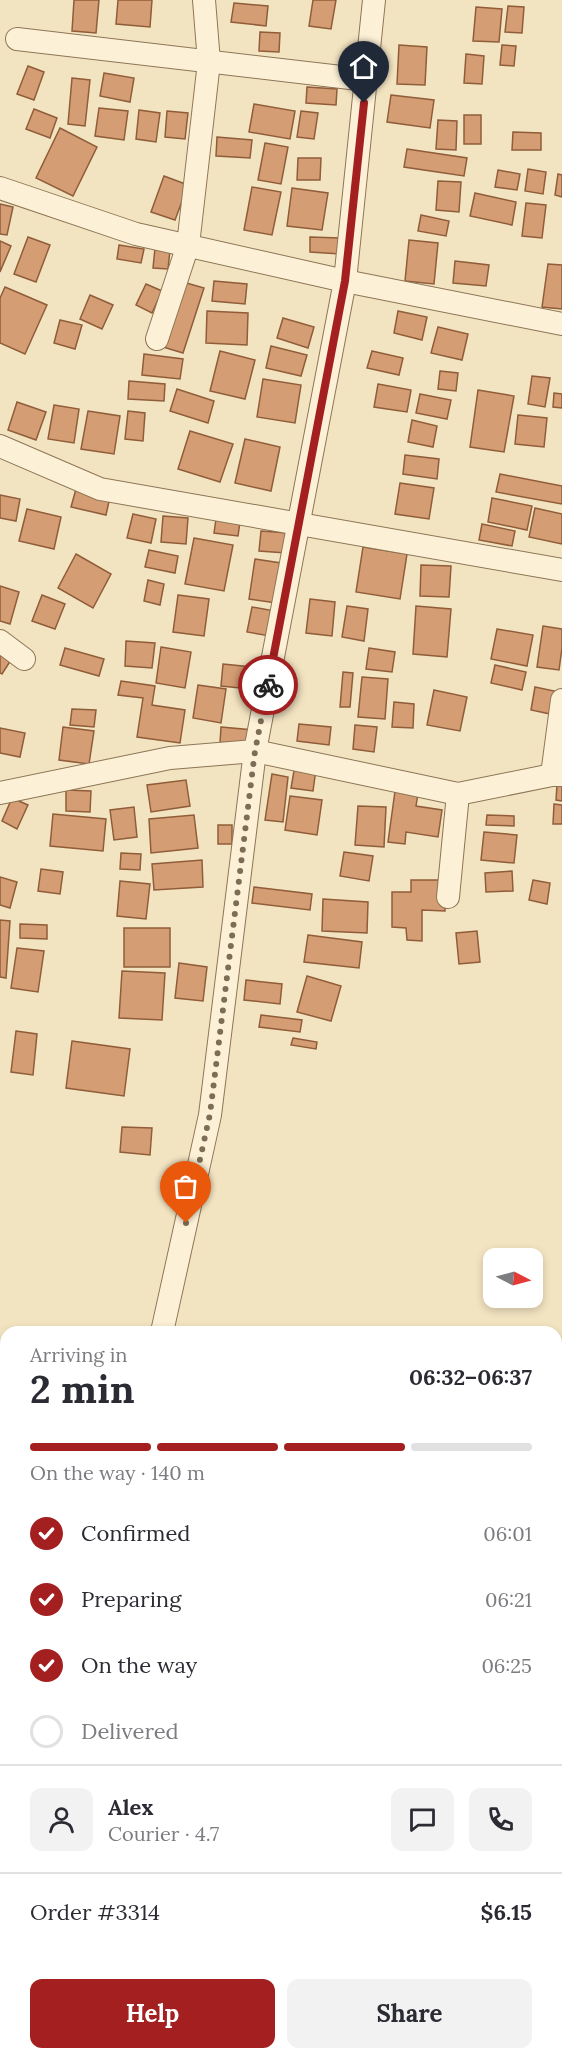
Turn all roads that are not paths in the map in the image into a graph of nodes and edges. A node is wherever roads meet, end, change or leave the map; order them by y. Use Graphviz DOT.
graph roads {
  1 [pos="204,0"];
  2 [pos="375,0"];
  3 [pos="17,39"];
  4 [pos="209,62"];
  5 [pos="366,80"];
  6 [pos="0,188"];
  7 [pos="188,245"];
  8 [pos="345,281"];
  9 [pos="562,324"];
  10 [pos="158,339"];
  11 [pos="0,446"];
  12 [pos="298,525"];
  13 [pos="562,570"];
  14 [pos="0,642"];
  15 [pos="24,659"];
  16 [pos="562,700"];
  17 [pos="255,751"];
  18 [pos="557,775"];
  19 [pos="0,793"];
  20 [pos="458,794"];
  21 [pos="448,897"];
  22 [pos="163,1326"];
  1 -- 4 [label="street"];
  2 -- 5 [label="street"];
  3 -- 4 [label="street"];
  4 -- 5 [label="street"];
  4 -- 7 [label="street"];
  5 -- 8 [label="street"];
  6 -- 7 [label="street"];
  7 -- 8 [label="street"];
  7 -- 10 [label="street"];
  8 -- 9 [label="street"];
  8 -- 12 [label="street"];
  11 -- 12 [label="street"];
  12 -- 13 [label="street"];
  12 -- 17 [label="street"];
  14 -- 15 [label="street"];
  16 -- 18 [label="street"];
  17 -- 19 [label="street"];
  17 -- 20 [label="street"];
  17 -- 22 [label="street"];
  18 -- 20 [label="street"];
  20 -- 21 [label="street"];
}
